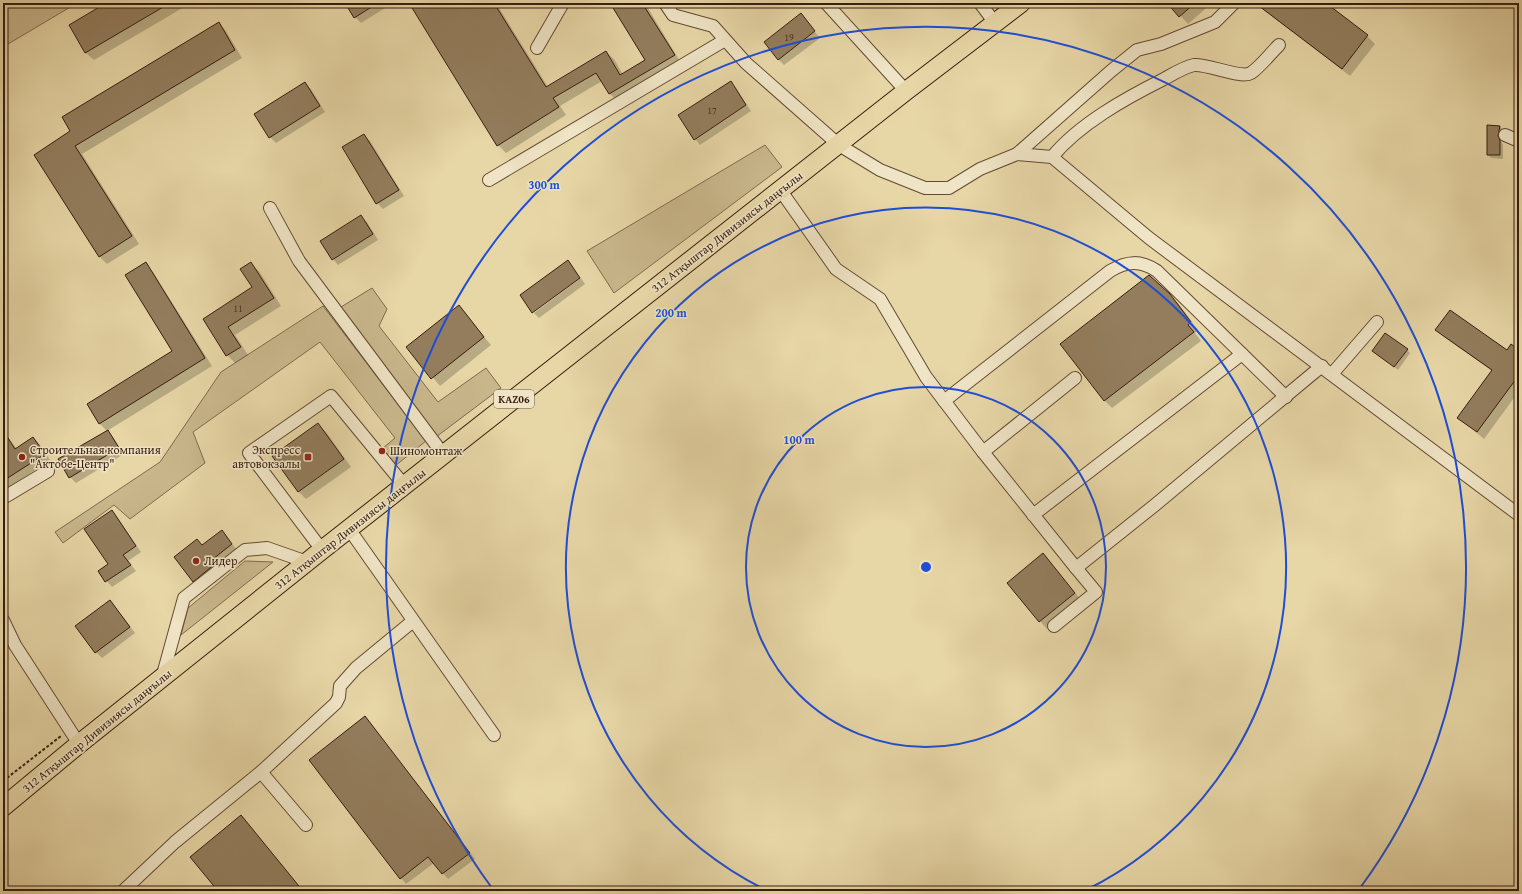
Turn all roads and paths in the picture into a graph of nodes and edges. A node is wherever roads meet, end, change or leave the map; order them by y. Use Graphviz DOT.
graph roads {
  1 [pos="563,3"];
  2 [pos="665,3"];
  3 [pos="826,3"];
  4 [pos="980,3"];
  5 [pos="1020,3"];
  6 [pos="1234,3"];
  7 [pos="995,23"];
  8 [pos="725,40"];
  9 [pos="1279,45"];
  10 [pos="537,48"];
  11 [pos="906,91"];
  12 [pos="1505,135"];
  13 [pos="1519,141"];
  14 [pos="839,145"];
  15 [pos="1017,154"];
  16 [pos="1052,157"];
  17 [pos="489,180"];
  18 [pos="781,191"];
  19 [pos="270,208"];
  20 [pos="1377,322"];
  21 [pos="1242,354"];
  22 [pos="1322,366"];
  23 [pos="1332,374"];
  24 [pos="1075,378"];
  25 [pos="1286,397"];
  26 [pos="944,401"];
  27 [pos="983,452"];
  28 [pos="443,454"];
  29 [pos="48,471"];
  30 [pos="404,486"];
  31 [pos="3,498"];
  32 [pos="1033,515"];
  33 [pos="1519,515"];
  34 [pos="349,529"];
  35 [pos="322,550"];
  36 [pos="307,562"];
  37 [pos="1076,568"];
  38 [pos="3,620"];
  39 [pos="413,621"];
  40 [pos="1054,626"];
  41 [pos="162,679"];
  42 [pos="494,735"];
  43 [pos="74,737"];
  44 [pos="261,772"];
  45 [pos="3,781"];
  46 [pos="7,804"];
  47 [pos="3,817"];
  48 [pos="306,825"];
  49 [pos="123,891"];
  1 -- 10 [label="lane"];
  2 -- 8 [label="lane"];
  3 -- 11 [label="lane"];
  4 -- 7 [label="lane"];
  5 -- 7 [label="highway, 312 Атқыштар Дивизиясы даңғылы / KАZ06"];
  6 -- 15 [label="lane"];
  7 -- 11 [label="highway, 312 Атқыштар Дивизиясы даңғылы / KАZ06"];
  8 -- 14 [label="lane"];
  8 -- 17 [label="lane"];
  9 -- 16 [label="lane"];
  11 -- 14 [label="highway, 312 Атқыштар Дивизиясы даңғылы / KАZ06"];
  12 -- 13 [label="lane"];
  14 -- 15 [label="lane"];
  14 -- 18 [label="highway, 312 Атқыштар Дивизиясы даңғылы / KАZ06"];
  15 -- 16 [label="lane"];
  16 -- 22 [label="lane"];
  18 -- 26 [label="lane"];
  18 -- 28 [label="highway, 312 Атқыштар Дивизиясы даңғылы / KАZ06"];
  19 -- 28 [label="lane"];
  20 -- 23 [label="lane"];
  21 -- 25 [label="lane"];
  21 -- 26 [label="lane"];
  21 -- 32 [label="lane"];
  22 -- 23 [label="lane"];
  22 -- 25 [label="lane"];
  23 -- 33 [label="lane"];
  24 -- 27 [label="lane"];
  25 -- 37 [label="lane"];
  26 -- 27 [label="lane"];
  27 -- 32 [label="lane"];
  28 -- 30 [label="highway, 312 Атқыштар Дивизиясы даңғылы / KАZ06"];
  29 -- 31 [label="lane"];
  30 -- 34 [label="highway, 312 Атқыштар Дивизиясы даңғылы / KАZ06"];
  30 -- 35 [label="lane"];
  32 -- 37 [label="lane"];
  34 -- 35 [label="highway, 312 Атқыштар Дивизиясы даңғылы / KАZ06"];
  34 -- 39 [label="lane"];
  35 -- 36 [label="highway, 312 Атқыштар Дивизиясы даңғылы / KАZ06"];
  36 -- 41 [label="highway, 312 Атқыштар Дивизиясы даңғылы / KАZ06"];
  36 -- 41 [label="lane"];
  37 -- 40 [label="lane"];
  38 -- 43 [label="lane"];
  39 -- 42 [label="lane"];
  39 -- 44 [label="lane"];
  41 -- 43 [label="highway, 312 Атқыштар Дивизиясы даңғылы / KАZ06"];
  43 -- 45 [label="path"];
  43 -- 46 [label="highway, 312 Атқыштар Дивизиясы даңғылы / KАZ06"];
  44 -- 48 [label="lane"];
  44 -- 49 [label="lane"];
  46 -- 47 [label="highway"];
}
